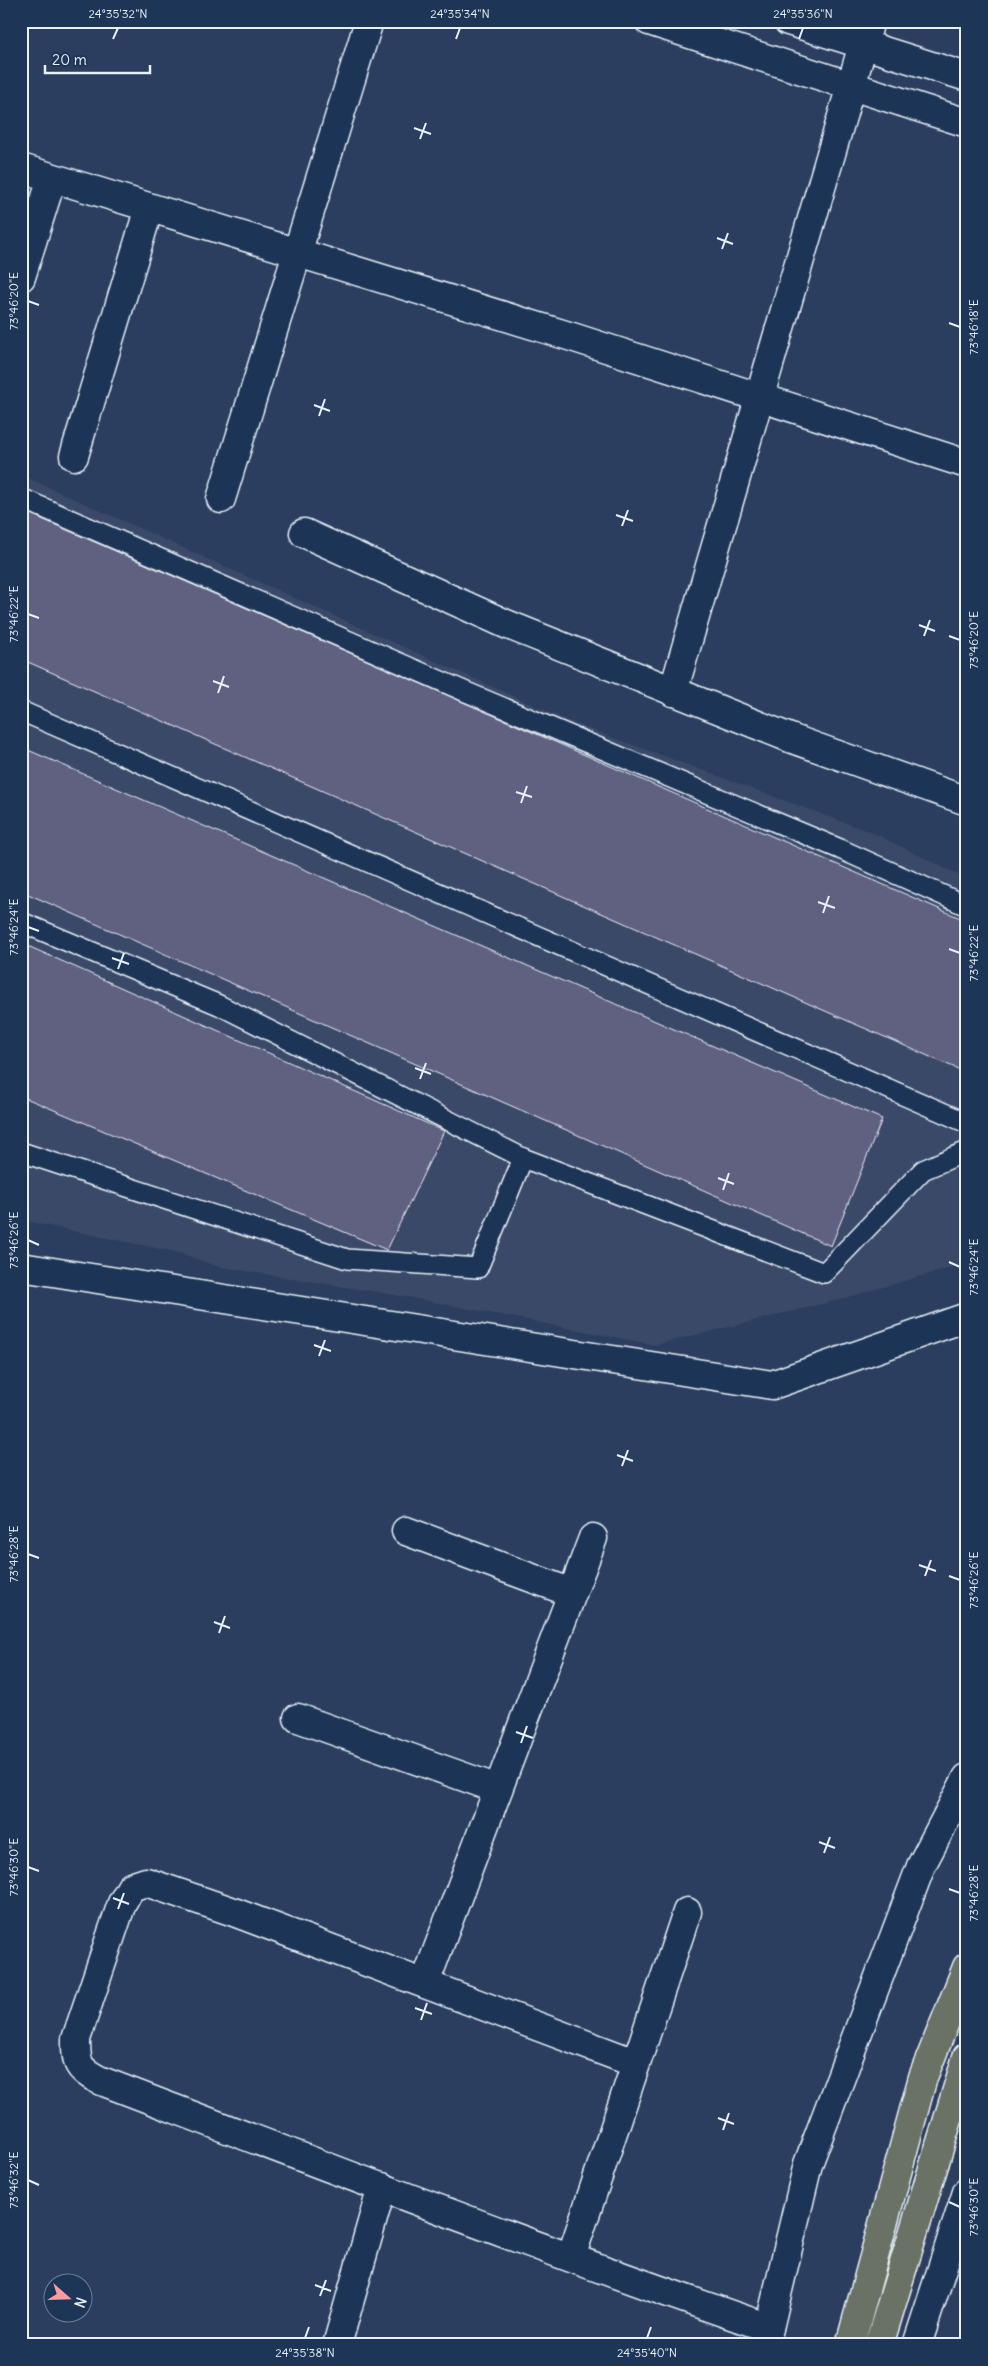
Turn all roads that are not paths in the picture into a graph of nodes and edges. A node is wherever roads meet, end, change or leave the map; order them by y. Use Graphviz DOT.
graph roads {
  1 [pos="368,21"];
  2 [pos="648,21"];
  3 [pos="788,21"];
  4 [pos="866,33"];
  5 [pos="967,77"];
  6 [pos="850,86"];
  7 [pos="967,122"];
  8 [pos="21,168"];
  9 [pos="52,178"];
  10 [pos="149,208"];
  11 [pos="297,254"];
  12 [pos="21,276"];
  13 [pos="759,397"];
  14 [pos="74,456"];
  15 [pos="967,464"];
  16 [pos="21,498"];
  17 [pos="220,499"];
  18 [pos="304,533"];
  19 [pos="673,692"];
  20 [pos="21,711"];
  21 [pos="967,800"];
  22 [pos="967,906"];
  23 [pos="21,922"];
  24 [pos="967,1123"];
  25 [pos="967,1151"];
  26 [pos="21,1152"];
  27 [pos="522,1158"];
  28 [pos="21,1267"];
  29 [pos="967,1317"];
  30 [pos="406,1531"];
  31 [pos="593,1538"];
  32 [pos="572,1593"];
  33 [pos="298,1718"];
  34 [pos="967,1778"];
  35 [pos="498,1789"];
  36 [pos="687,1912"];
  37 [pos="967,1967"];
  38 [pos="425,1984"];
  39 [pos="967,2057"];
  40 [pos="635,2063"];
  41 [pos="382,2187"];
  42 [pos="967,2192"];
  43 [pos="571,2257"];
  44 [pos="767,2336"];
  45 [pos="338,2345"];
  46 [pos="850,2345"];
  47 [pos="879,2345"];
  48 [pos="916,2345"];
  1 -- 11 [label="street"];
  2 -- 6 [label="street"];
  3 -- 4 [label="street"];
  4 -- 5 [label="street"];
  4 -- 6 [label="street"];
  6 -- 7 [label="street"];
  6 -- 13 [label="street"];
  8 -- 9 [label="street"];
  9 -- 10 [label="street"];
  9 -- 12 [label="street"];
  10 -- 11 [label="street"];
  10 -- 14 [label="street"];
  11 -- 13 [label="street"];
  11 -- 17 [label="street"];
  13 -- 15 [label="street"];
  13 -- 19 [label="street"];
  16 -- 22 [label="lane"];
  18 -- 19 [label="street"];
  19 -- 21 [label="street"];
  20 -- 24 [label="lane"];
  23 -- 27 [label="lane"];
  25 -- 27 [label="lane"];
  26 -- 27 [label="lane"];
  28 -- 29 [label="street"];
  30 -- 32 [label="street"];
  31 -- 32 [label="street"];
  32 -- 35 [label="street"];
  33 -- 35 [label="street"];
  34 -- 44 [label="street"];
  35 -- 38 [label="street"];
  36 -- 40 [label="street"];
  37 -- 46 [label="highway"];
  38 -- 40 [label="street"];
  38 -- 41 [label="street"];
  39 -- 47 [label="highway"];
  40 -- 43 [label="street"];
  41 -- 43 [label="street"];
  41 -- 45 [label="street"];
  42 -- 48 [label="street"];
  43 -- 44 [label="street"];
}
